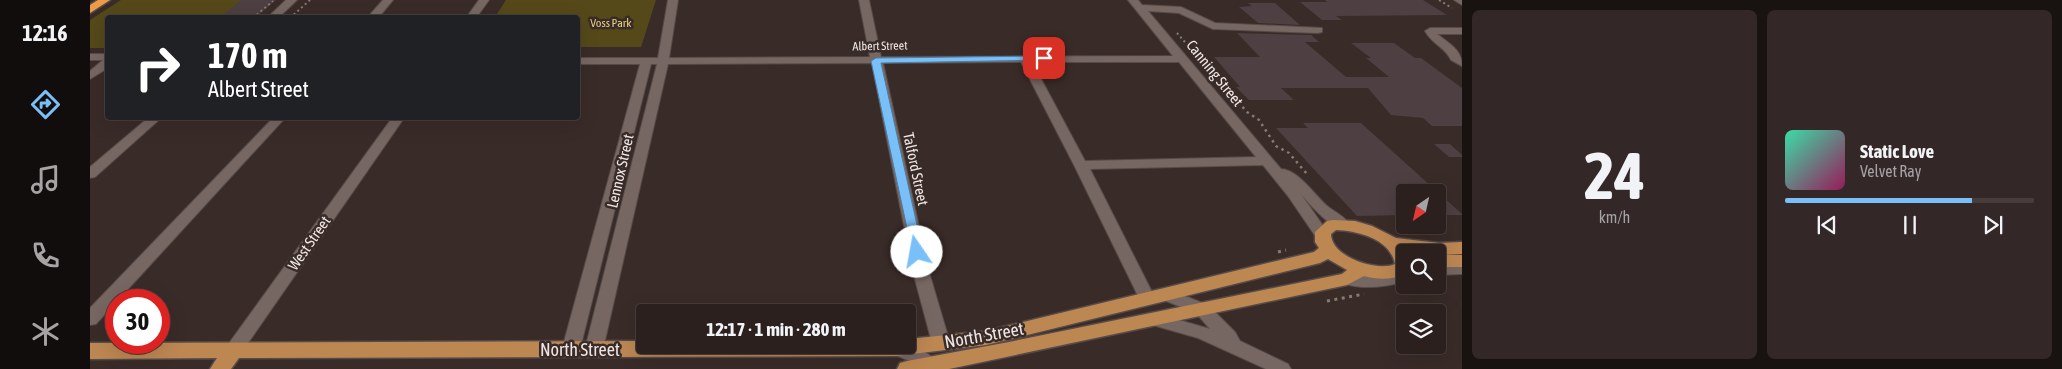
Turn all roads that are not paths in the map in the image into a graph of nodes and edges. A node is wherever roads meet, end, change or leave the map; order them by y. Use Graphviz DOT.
graph roads {
  1 [pos="105,0"];
  2 [pos="292,0"];
  3 [pos="388,0"];
  4 [pos="484,0"];
  5 [pos="673,0"];
  6 [pos="864,0"];
  7 [pos="1136,4"];
  8 [pos="90,10"];
  9 [pos="275,15"];
  10 [pos="375,15"];
  11 [pos="473,15"];
  12 [pos="1318,30"];
  13 [pos="1462,32"];
  14 [pos="1024,58"];
  15 [pos="1183,58"];
  16 [pos="102,61"];
  17 [pos="580,61"];
  18 [pos="646,61"];
  19 [pos="662,61"];
  20 [pos="876,61"];
  21 [pos="1462,63"];
  22 [pos="90,76"];
  23 [pos="153,120"];
  24 [pos="277,120"];
  25 [pos="397,120"];
  26 [pos="1269,164"];
  27 [pos="1081,165"];
  28 [pos="90,174"];
  29 [pos="1344,224"];
  30 [pos="1321,233"];
  31 [pos="1392,243"];
  32 [pos="1396,248"];
  33 [pos="1462,248"];
  34 [pos="1328,250"];
  35 [pos="1446,261"];
  36 [pos="1462,261"];
  37 [pos="1462,268"];
  38 [pos="1446,269"];
  39 [pos="1396,272"];
  40 [pos="1354,274"];
  41 [pos="1396,278"];
  42 [pos="1166,295"];
  43 [pos="1148,298"];
  44 [pos="1202,310"];
  45 [pos="90,319"];
  46 [pos="1155,319"];
  47 [pos="941,343"];
  48 [pos="1233,344"];
  49 [pos="916,346"];
  50 [pos="571,349"];
  51 [pos="594,349"];
  52 [pos="636,349"];
  53 [pos="90,351"];
  54 [pos="233,352"];
  55 [pos="912,354"];
  56 [pos="931,367"];
  57 [pos="220,369"];
  58 [pos="907,369"];
  59 [pos="1282,369"];
  1 -- 8 [label="highway"];
  2 -- 9 [label="street"];
  3 -- 10 [label="street"];
  4 -- 11 [label="street"];
  5 -- 19 [label="street, Lennox Street"];
  6 -- 20 [label="street, Talford Street"];
  7 -- 12 [label="street"];
  7 -- 15 [label="street, Canning Street"];
  13 -- 21 [label="street"];
  14 -- 15 [label="street, Albert Street"];
  14 -- 20 [label="street, Albert Street"];
  14 -- 27 [label="street"];
  15 -- 26 [label="street, Canning Street"];
  16 -- 22 [label="street"];
  17 -- 18 [label="street, Albert Street"];
  18 -- 19 [label="street, Albert Street"];
  18 -- 50 [label="street, Lennox Street"];
  19 -- 20 [label="street, Albert Street"];
  19 -- 51 [label="street, Lennox Street"];
  20 -- 47 [label="street, Talford Street"];
  23 -- 28 [label="street"];
  24 -- 45 [label="street"];
  25 -- 54 [label="street, West Street"];
  26 -- 27 [label="street"];
  26 -- 29 [label="street, Canning Street"];
  26 -- 30 [label="street, Canning Street"];
  27 -- 43 [label="street"];
  29 -- 30 [label="main road"];
  29 -- 31 [label="main road, North Street"];
  30 -- 34 [label="main road"];
  31 -- 32 [label="main road, North Street"];
  31 -- 33 [label="main road, North Street"];
  34 -- 40 [label="main road, North Street"];
  34 -- 42 [label="main road, North Street"];
  35 -- 36 [label="main road"];
  37 -- 38 [label="street"];
  39 -- 40 [label="main road, North Street"];
  40 -- 41 [label="street, North Street"];
  40 -- 44 [label="main road, North Street"];
  42 -- 43 [label="main road, North Street"];
  42 -- 44 [label="street"];
  43 -- 47 [label="main road, North Street"];
  44 -- 46 [label="main road, North Street"];
  44 -- 48 [label="street"];
  46 -- 48 [label="street"];
  46 -- 56 [label="main road, North Street"];
  47 -- 49 [label="main road, North Street"];
  48 -- 59 [label="street"];
  50 -- 51 [label="main road, North Street"];
  50 -- 54 [label="main road, North Street"];
  51 -- 52 [label="main road, North Street"];
  53 -- 54 [label="main road, North Street"];
  54 -- 57 [label="main road, West Street"];
  55 -- 56 [label="street"];
  56 -- 58 [label="main road, North Street"];
}
